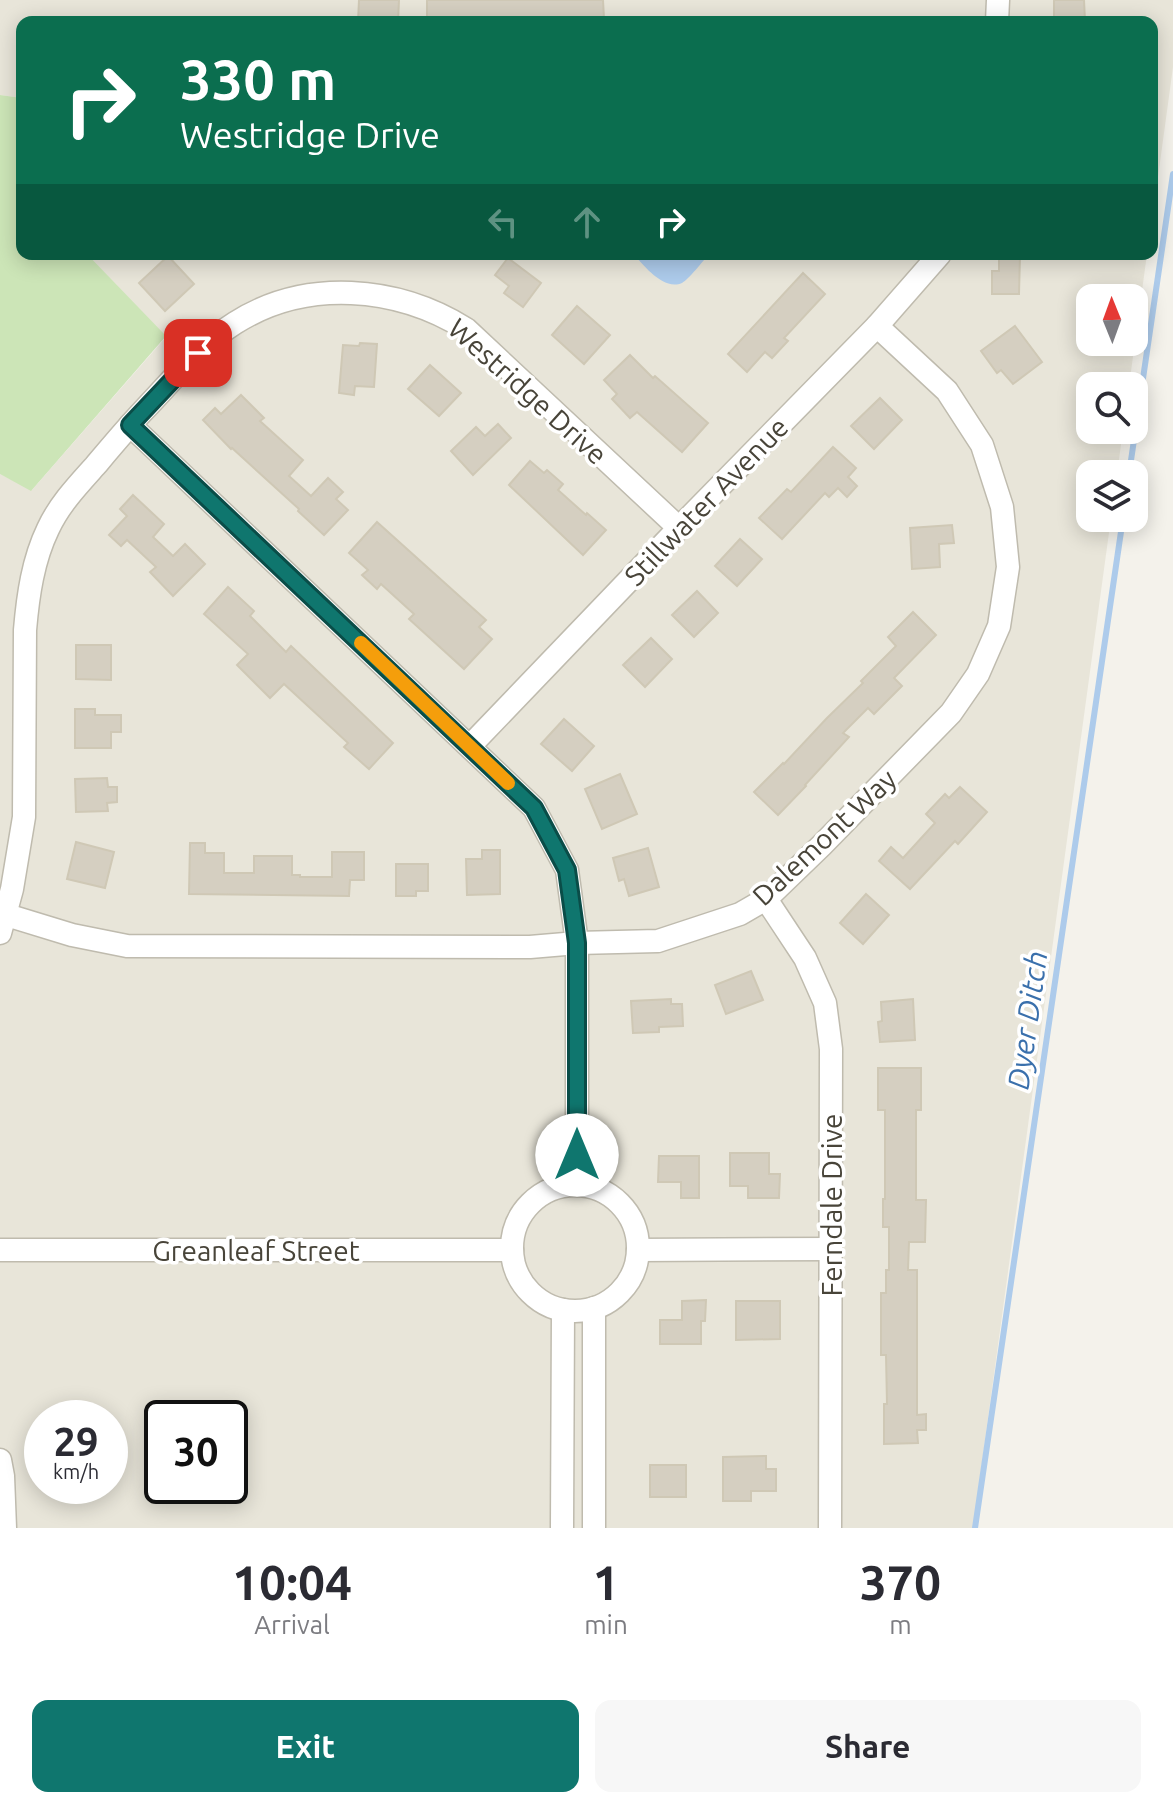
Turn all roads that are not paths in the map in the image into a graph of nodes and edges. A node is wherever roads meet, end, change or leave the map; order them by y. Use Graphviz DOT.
graph roads {
  1 [pos="935,260"];
  2 [pos="877,326"];
  3 [pos="130,425"];
  4 [pos="679,528"];
  5 [pos="470,746"];
  6 [pos="766,899"];
  7 [pos="1,920"];
  8 [pos="577,943"];
  9 [pos="577,1185"];
  10 [pos="831,1249"];
  11 [pos="0,1250"];
  12 [pos="512,1250"];
  13 [pos="638,1250"];
  14 [pos="594,1308"];
  15 [pos="563,1310"];
  16 [pos="0,1460"];
  17 [pos="5,1528"];
  18 [pos="562,1528"];
  19 [pos="594,1528"];
  20 [pos="830,1528"];
  1 -- 2 [label="street, Stillwater Avenue"];
  2 -- 4 [label="street, Stillwater Avenue"];
  2 -- 6 [label="street, Dalemont Way"];
  3 -- 4 [label="street, Westridge Drive"];
  3 -- 5 [label="street"];
  3 -- 7 [label="street, Westridge Drive"];
  4 -- 5 [label="street, Stillwater Avenue"];
  5 -- 8 [label="street"];
  6 -- 8 [label="street, Dalemont Way"];
  6 -- 10 [label="street, Ferndale Drive"];
  7 -- 8 [label="street, Dalemont Way"];
  8 -- 9 [label="street"];
  9 -- 12 [label="street"];
  9 -- 13 [label="street"];
  10 -- 13 [label="street"];
  10 -- 20 [label="street, Ferndale Drive"];
  11 -- 12 [label="street, Greanleaf Street"];
  12 -- 15 [label="street"];
  13 -- 14 [label="street"];
  14 -- 15 [label="street"];
  14 -- 19 [label="street"];
  15 -- 18 [label="street"];
  16 -- 17 [label="street"];
}
